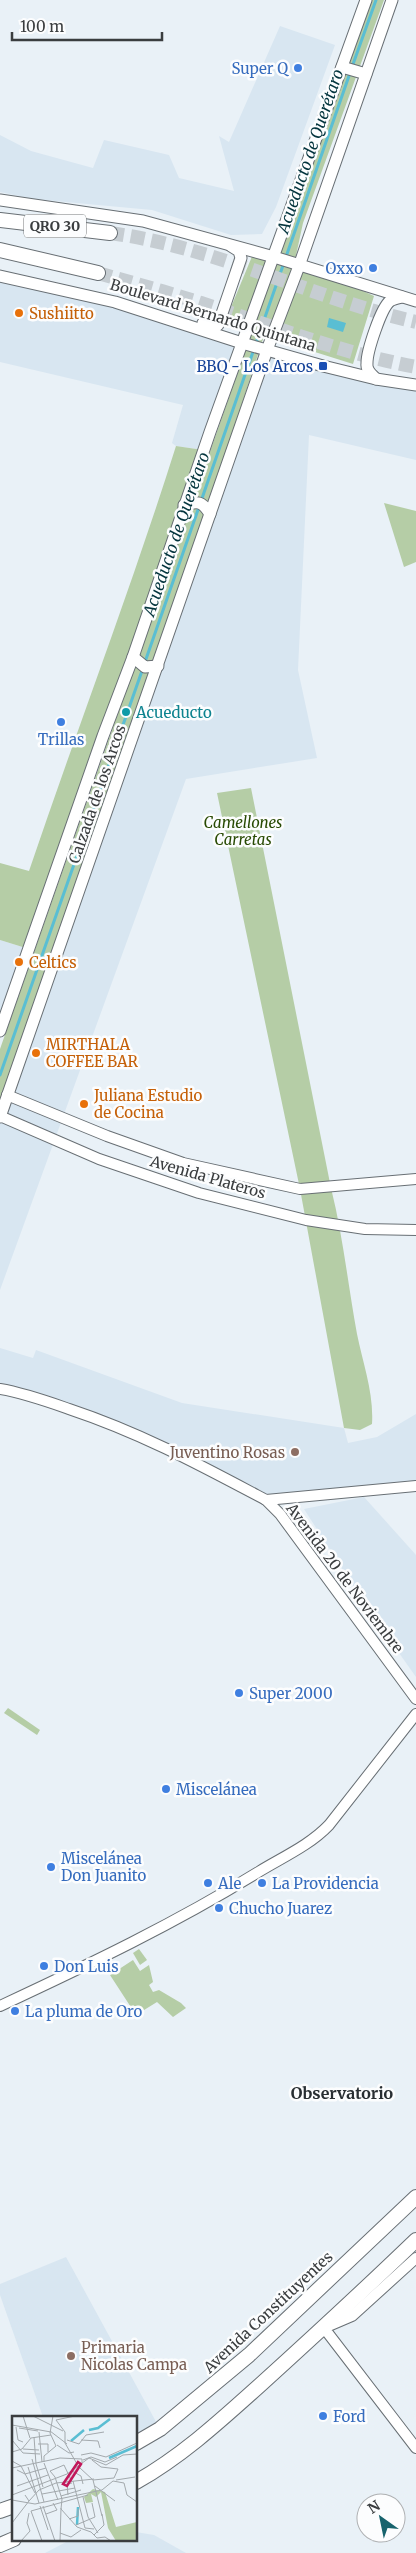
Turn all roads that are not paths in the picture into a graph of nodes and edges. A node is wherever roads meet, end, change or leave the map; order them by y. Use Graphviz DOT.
graph roads {
  1 [pos="366,0"];
  2 [pos="392,0"];
  3 [pos="342,67"];
  4 [pos="366,74"];
  5 [pos="0,200"];
  6 [pos="0,220"];
  7 [pos="110,233"];
  8 [pos="225,243"];
  9 [pos="0,250"];
  10 [pos="274,257"];
  11 [pos="299,266"];
  12 [pos="98,273"];
  13 [pos="0,276"];
  14 [pos="402,297"];
  15 [pos="416,301"];
  16 [pos="115,302"];
  17 [pos="242,343"];
  18 [pos="267,350"];
  19 [pos="376,379"];
  20 [pos="416,385"];
  21 [pos="184,505"];
  22 [pos="210,514"];
  23 [pos="133,657"];
  24 [pos="158,666"];
  25 [pos="0,1031"];
  26 [pos="7,1095"];
  27 [pos="0,1116"];
  28 [pos="416,1179"];
  29 [pos="416,1230"];
  30 [pos="0,1388"];
  31 [pos="416,1486"];
  32 [pos="266,1500"];
  33 [pos="416,1699"];
  34 [pos="416,1714"];
  35 [pos="0,2006"];
  36 [pos="416,2197"];
  37 [pos="416,2240"];
  38 [pos="416,2258"];
  39 [pos="324,2328"];
  40 [pos="138,2442"];
  41 [pos="416,2448"];
  42 [pos="138,2481"];
  43 [pos="12,2507"];
  44 [pos="0,2511"];
  45 [pos="12,2540"];
  46 [pos="0,2545"];
  1 -- 3 [label="main road, Calzada de los Arcos"];
  2 -- 4 [label="main road, Calzada de los Arcos"];
  3 -- 4 [label="main road"];
  3 -- 10 [label="main road, Calzada de los Arcos"];
  4 -- 11 [label="main road, Calzada de los Arcos"];
  5 -- 8 [label="main road"];
  6 -- 7 [label="main road, QRO 30"];
  8 -- 10 [label="main road"];
  8 -- 16 [label="main road"];
  9 -- 12 [label="main road, Boulevard Bernardo Quintana / QRO 30"];
  10 -- 11 [label="main road"];
  10 -- 17 [label="main road, Calzada de los Arcos"];
  11 -- 14 [label="main road"];
  11 -- 18 [label="main road, Calzada de los Arcos"];
  13 -- 16 [label="main road, Boulevard Bernardo Quintana"];
  14 -- 15 [label="main road"];
  14 -- 19 [label="main road"];
  16 -- 17 [label="main road, Boulevard Bernardo Quintana"];
  17 -- 18 [label="main road, Boulevard Bernardo Quintana"];
  17 -- 21 [label="main road, Calzada de los Arcos"];
  18 -- 19 [label="main road, Boulevard Bernardo Quintana"];
  18 -- 22 [label="main road, Calzada de los Arcos"];
  19 -- 20 [label="main road, Boulevard Bernardo Quintana"];
  21 -- 22 [label="main road"];
  21 -- 23 [label="main road, Calzada de los Arcos"];
  22 -- 24 [label="main road, Calzada de los Arcos"];
  23 -- 24 [label="main road"];
  23 -- 25 [label="main road, Calzada de los Arcos"];
  24 -- 26 [label="main road, Calzada de los Arcos"];
  26 -- 27 [label="main road, Calzada de los Arcos"];
  26 -- 28 [label="street, Avenida Plateros"];
  27 -- 29 [label="street, Avenida Plateros"];
  30 -- 32 [label="street"];
  31 -- 32 [label="street"];
  32 -- 33 [label="street, Avenida 20 de Noviembre"];
  34 -- 35 [label="street"];
  36 -- 40 [label="main road, Avenida Constituyentes"];
  37 -- 39 [label="main road"];
  38 -- 39 [label="street"];
  39 -- 41 [label="street"];
  39 -- 42 [label="main road"];
  43 -- 44 [label="main road"];
  45 -- 46 [label="main road"];
}
